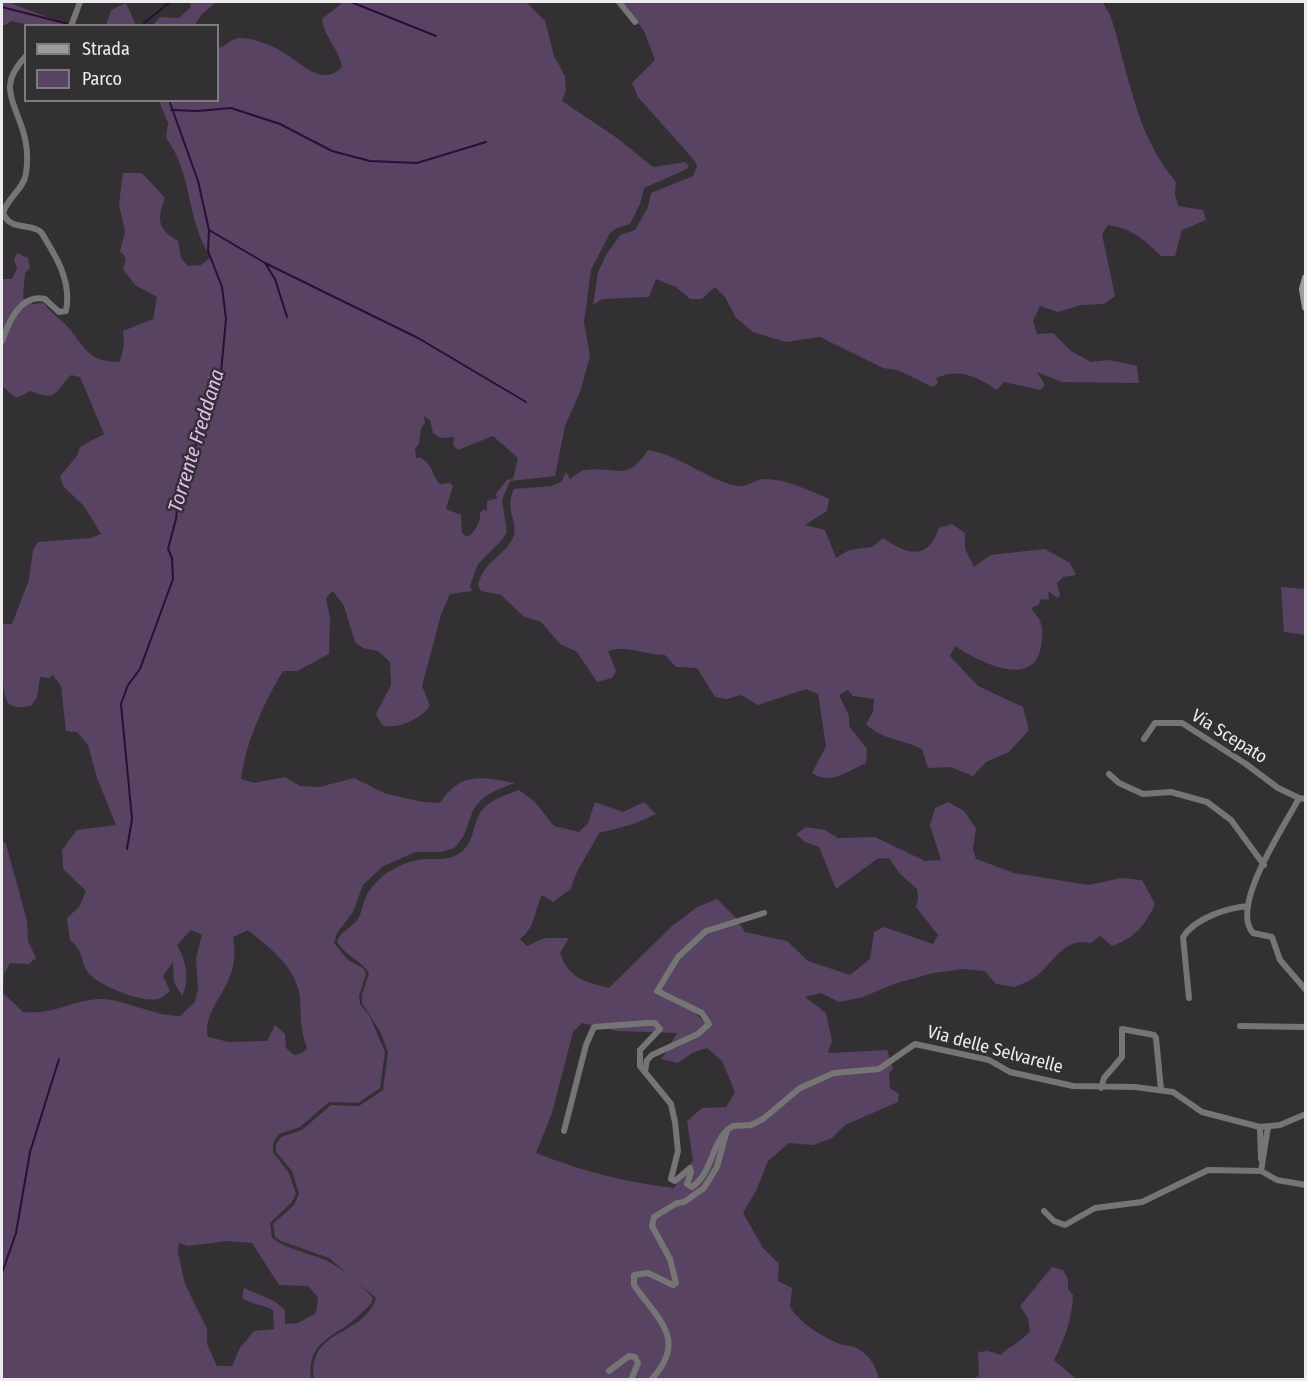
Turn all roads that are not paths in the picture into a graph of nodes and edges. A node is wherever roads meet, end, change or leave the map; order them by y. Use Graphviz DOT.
graph roads {
  1 [pos="80,2"];
  2 [pos="619,2"];
  3 [pos="635,22"];
  4 [pos="72,23"];
  5 [pos="24,58"];
  6 [pos="1305,278"];
  7 [pos="1305,308"];
  8 [pos="2,341"];
  9 [pos="1144,739"];
  10 [pos="1109,774"];
  11 [pos="1302,799"];
  12 [pos="1264,865"];
  13 [pos="1248,906"];
  14 [pos="764,913"];
  15 [pos="1305,990"];
  16 [pos="1189,998"];
  17 [pos="1240,1026"];
  18 [pos="1305,1027"];
  19 [pos="645,1072"];
  20 [pos="1101,1088"];
  21 [pos="1161,1090"];
  22 [pos="1305,1114"];
  23 [pos="1260,1127"];
  24 [pos="1268,1127"];
  25 [pos="727,1130"];
  26 [pos="564,1131"];
  27 [pos="1261,1171"];
  28 [pos="1305,1185"];
  29 [pos="1044,1211"];
  30 [pos="609,1371"];
  31 [pos="631,1380"];
  32 [pos="651,1380"];
  1 -- 4 [label="street"];
  2 -- 3 [label="street"];
  5 -- 8 [label="street"];
  6 -- 7 [label="main road"];
  9 -- 11 [label="street, Via Scepato"];
  10 -- 12 [label="street"];
  11 -- 12 [label="street"];
  12 -- 13 [label="street"];
  13 -- 15 [label="street"];
  13 -- 16 [label="street"];
  14 -- 19 [label="street"];
  17 -- 18 [label="street"];
  19 -- 25 [label="street"];
  19 -- 26 [label="street"];
  20 -- 21 [label="street, Via delle Selvarelle"];
  20 -- 21 [label="street"];
  20 -- 25 [label="street, Via delle Selvarelle"];
  21 -- 23 [label="street, Via delle Selvarelle"];
  22 -- 24 [label="street, Via delle Selvarelle"];
  23 -- 24 [label="street, Via delle Selvarelle"];
  23 -- 27 [label="street"];
  24 -- 27 [label="street"];
  25 -- 32 [label="street"];
  27 -- 28 [label="street"];
  27 -- 29 [label="street"];
  30 -- 31 [label="street"];
}
